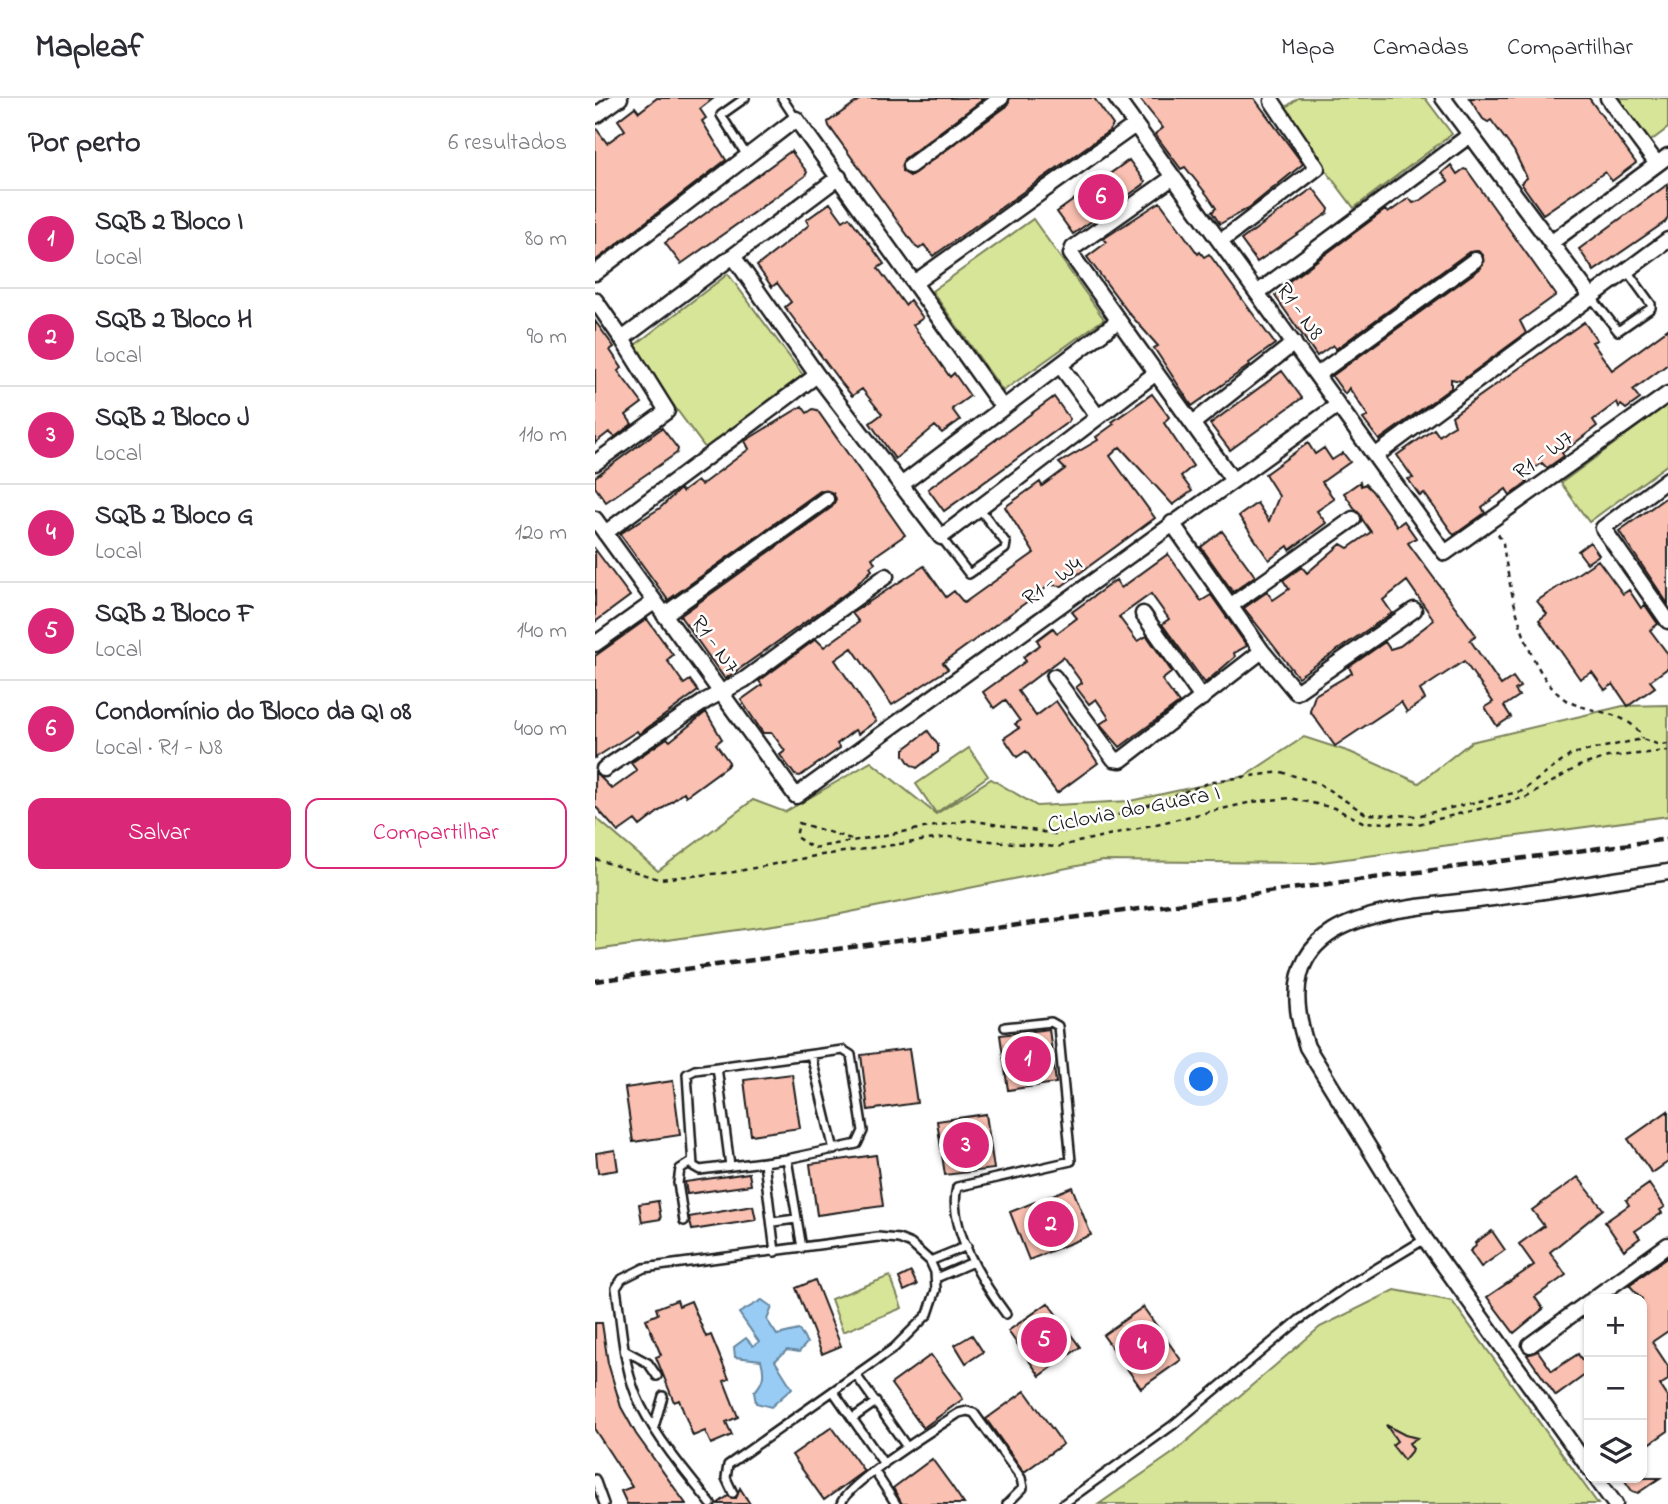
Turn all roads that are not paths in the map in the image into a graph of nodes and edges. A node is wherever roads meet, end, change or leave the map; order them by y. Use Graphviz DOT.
graph roads {
  1 [pos="620,98"];
  2 [pos="745,98"];
  3 [pos="782,98"];
  4 [pos="1001,98"];
  5 [pos="1116,98"];
  6 [pos="1443,98"];
  7 [pos="1608,98"];
  8 [pos="1272,99"];
  9 [pos="595,116"];
  10 [pos="796,119"];
  11 [pos="1135,125"];
  12 [pos="1470,135"];
  13 [pos="747,156"];
  14 [pos="1662,160"];
  15 [pos="910,166"];
  16 [pos="839,177"];
  17 [pos="1172,178"];
  18 [pos="1668,240"];
  19 [pos="1220,242"];
  20 [pos="1552,242"];
  21 [pos="733,256"];
  22 [pos="1475,260"];
  23 [pos="1627,271"];
  24 [pos="595,273"];
  25 [pos="915,283"];
  26 [pos="1257,293"];
  27 [pos="1592,298"];
  28 [pos="595,300"];
  29 [pos="1118,321"];
  30 [pos="622,339"];
  31 [pos="1294,342"];
  32 [pos="1060,365"];
  33 [pos="1156,373"];
  34 [pos="817,375"];
  35 [pos="1317,375"];
  36 [pos="1668,394"];
  37 [pos="1338,405"];
  38 [pos="1003,408"];
  39 [pos="1098,417"];
  40 [pos="1192,423"];
  41 [pos="1375,456"];
  42 [pos="595,463"];
  43 [pos="1232,479"];
  44 [pos="1668,479"];
  45 [pos="901,485"];
  46 [pos="826,499"];
  47 [pos="979,508"];
  48 [pos="595,519"];
  49 [pos="1353,519"];
  50 [pos="1172,523"];
  51 [pos="605,533"];
  52 [pos="941,537"];
  53 [pos="1445,554"];
  54 [pos="885,576"];
  55 [pos="654,601"];
  56 [pos="1230,606"];
  57 [pos="1414,610"];
  58 [pos="1143,614"];
  59 [pos="664,615"];
  60 [pos="1668,621"];
  61 [pos="595,644"];
  62 [pos="1262,651"];
  63 [pos="1054,677"];
  64 [pos="721,694"];
  65 [pos="1202,698"];
  66 [pos="604,769"];
  67 [pos="796,796"];
  68 [pos="1668,872"];
  69 [pos="1005,1027"];
  70 [pos="811,1055"];
  71 [pos="717,1067"];
  72 [pos="834,1150"];
  73 [pos="787,1159"];
  74 [pos="691,1162"];
  75 [pos="764,1162"];
  76 [pos="730,1166"];
  77 [pos="796,1219"];
  78 [pos="684,1221"];
  79 [pos="773,1222"];
  80 [pos="1425,1239"];
  81 [pos="1668,1245"];
  82 [pos="967,1246"];
  83 [pos="802,1248"];
  84 [pos="775,1252"];
  85 [pos="930,1261"];
  86 [pos="973,1262"];
  87 [pos="936,1278"];
  88 [pos="1600,1294"];
  89 [pos="1584,1306"];
  90 [pos="1006,1314"];
  91 [pos="1530,1345"];
  92 [pos="627,1351"];
  93 [pos="856,1375"];
  94 [pos="657,1376"];
  95 [pos="834,1391"];
  96 [pos="663,1396"];
  97 [pos="876,1402"];
  98 [pos="853,1418"];
  99 [pos="654,1427"];
  100 [pos="907,1447"];
  101 [pos="1584,1461"];
  102 [pos="884,1464"];
  103 [pos="874,1472"];
  104 [pos="595,1479"];
  105 [pos="1600,1483"];
  106 [pos="733,1493"];
  107 [pos="604,1504"];
  108 [pos="711,1504"];
  109 [pos="841,1504"];
  110 [pos="895,1504"];
  111 [pos="1007,1504"];
  112 [pos="1063,1504"];
  113 [pos="1615,1504"];
  1 -- 9 [label="street"];
  2 -- 13 [label="lane"];
  3 -- 10 [label="lane"];
  4 -- 15 [label="street"];
  5 -- 11 [label="street, R1 - N8"];
  6 -- 12 [label="street"];
  7 -- 14 [label="street"];
  8 -- 19 [label="street"];
  10 -- 13 [label="street"];
  10 -- 16 [label="street"];
  11 -- 17 [label="street, R1 - N8"];
  11 -- 25 [label="street"];
  12 -- 20 [label="street"];
  12 -- 26 [label="street"];
  13 -- 24 [label="street"];
  14 -- 20 [label="street"];
  16 -- 21 [label="street"];
  16 -- 25 [label="street"];
  17 -- 19 [label="street, R1 - N8"];
  17 -- 29 [label="street"];
  18 -- 23 [label="street"];
  19 -- 26 [label="street, R1 - N8"];
  20 -- 27 [label="street"];
  21 -- 30 [label="street"];
  21 -- 34 [label="street"];
  22 -- 35 [label="street"];
  23 -- 27 [label="street"];
  23 -- 27 [label="lane"];
  25 -- 38 [label="street"];
  26 -- 31 [label="street, R1 - N8"];
  27 -- 41 [label="street"];
  28 -- 30 [label="street"];
  29 -- 32 [label="street"];
  29 -- 33 [label="street"];
  30 -- 42 [label="street"];
  31 -- 35 [label="street, R1 - N8"];
  31 -- 40 [label="street"];
  32 -- 38 [label="street"];
  32 -- 39 [label="street"];
  33 -- 39 [label="street"];
  33 -- 40 [label="street"];
  34 -- 45 [label="street"];
  34 -- 51 [label="street"];
  35 -- 37 [label="street, R1 - N8"];
  36 -- 53 [label="street, R1 - W7"];
  37 -- 41 [label="street, R1 - N8"];
  37 -- 43 [label="street, R1 - W4"];
  38 -- 45 [label="street"];
  39 -- 47 [label="street"];
  40 -- 43 [label="street"];
  41 -- 53 [label="street, R1 - N8"];
  43 -- 50 [label="street, R1 - W4"];
  44 -- 60 [label="street"];
  45 -- 52 [label="street"];
  46 -- 59 [label="street"];
  47 -- 52 [label="street"];
  47 -- 52 [label="lane"];
  48 -- 51 [label="street, R1 - N7"];
  49 -- 56 [label="street"];
  50 -- 56 [label="street"];
  50 -- 67 [label="street, R1 - W4"];
  51 -- 55 [label="street, R1 - N7"];
  54 -- 64 [label="street"];
  55 -- 59 [label="street, R1 - N7"];
  55 -- 61 [label="street"];
  56 -- 62 [label="street"];
  57 -- 62 [label="street"];
  58 -- 65 [label="street"];
  59 -- 64 [label="street, R1 - N7"];
  62 -- 65 [label="street"];
  63 -- 65 [label="street"];
  64 -- 66 [label="street"];
  64 -- 67 [label="street, R1 - N7"];
  68 -- 80 [label="street"];
  69 -- 82 [label="lane"];
  70 -- 71 [label="lane"];
  70 -- 72 [label="lane"];
  70 -- 72 [label="lane"];
  71 -- 74 [label="lane"];
  71 -- 76 [label="lane"];
  72 -- 73 [label="lane"];
  73 -- 75 [label="lane"];
  73 -- 77 [label="lane"];
  74 -- 76 [label="lane"];
  74 -- 78 [label="lane"];
  75 -- 76 [label="lane"];
  75 -- 79 [label="lane"];
  77 -- 79 [label="lane"];
  77 -- 83 [label="lane"];
  79 -- 84 [label="lane"];
  80 -- 101 [label="street"];
  80 -- 112 [label="lane"];
  81 -- 88 [label="street"];
  82 -- 85 [label="lane"];
  82 -- 86 [label="lane"];
  83 -- 84 [label="lane"];
  83 -- 85 [label="lane"];
  84 -- 92 [label="lane"];
  85 -- 87 [label="lane"];
  86 -- 87 [label="lane"];
  86 -- 90 [label="lane"];
  87 -- 93 [label="lane"];
  89 -- 91 [label="street"];
  92 -- 94 [label="lane"];
  92 -- 99 [label="lane"];
  93 -- 95 [label="lane"];
  93 -- 97 [label="lane"];
  95 -- 98 [label="lane"];
  95 -- 106 [label="lane"];
  96 -- 99 [label="lane"];
  97 -- 98 [label="lane"];
  97 -- 100 [label="lane"];
  98 -- 102 [label="lane"];
  99 -- 108 [label="lane"];
  100 -- 102 [label="lane"];
  100 -- 111 [label="lane"];
  102 -- 103 [label="lane"];
  103 -- 109 [label="lane"];
  103 -- 110 [label="lane"];
  104 -- 107 [label="lane"];
  105 -- 113 [label="street"];
}
